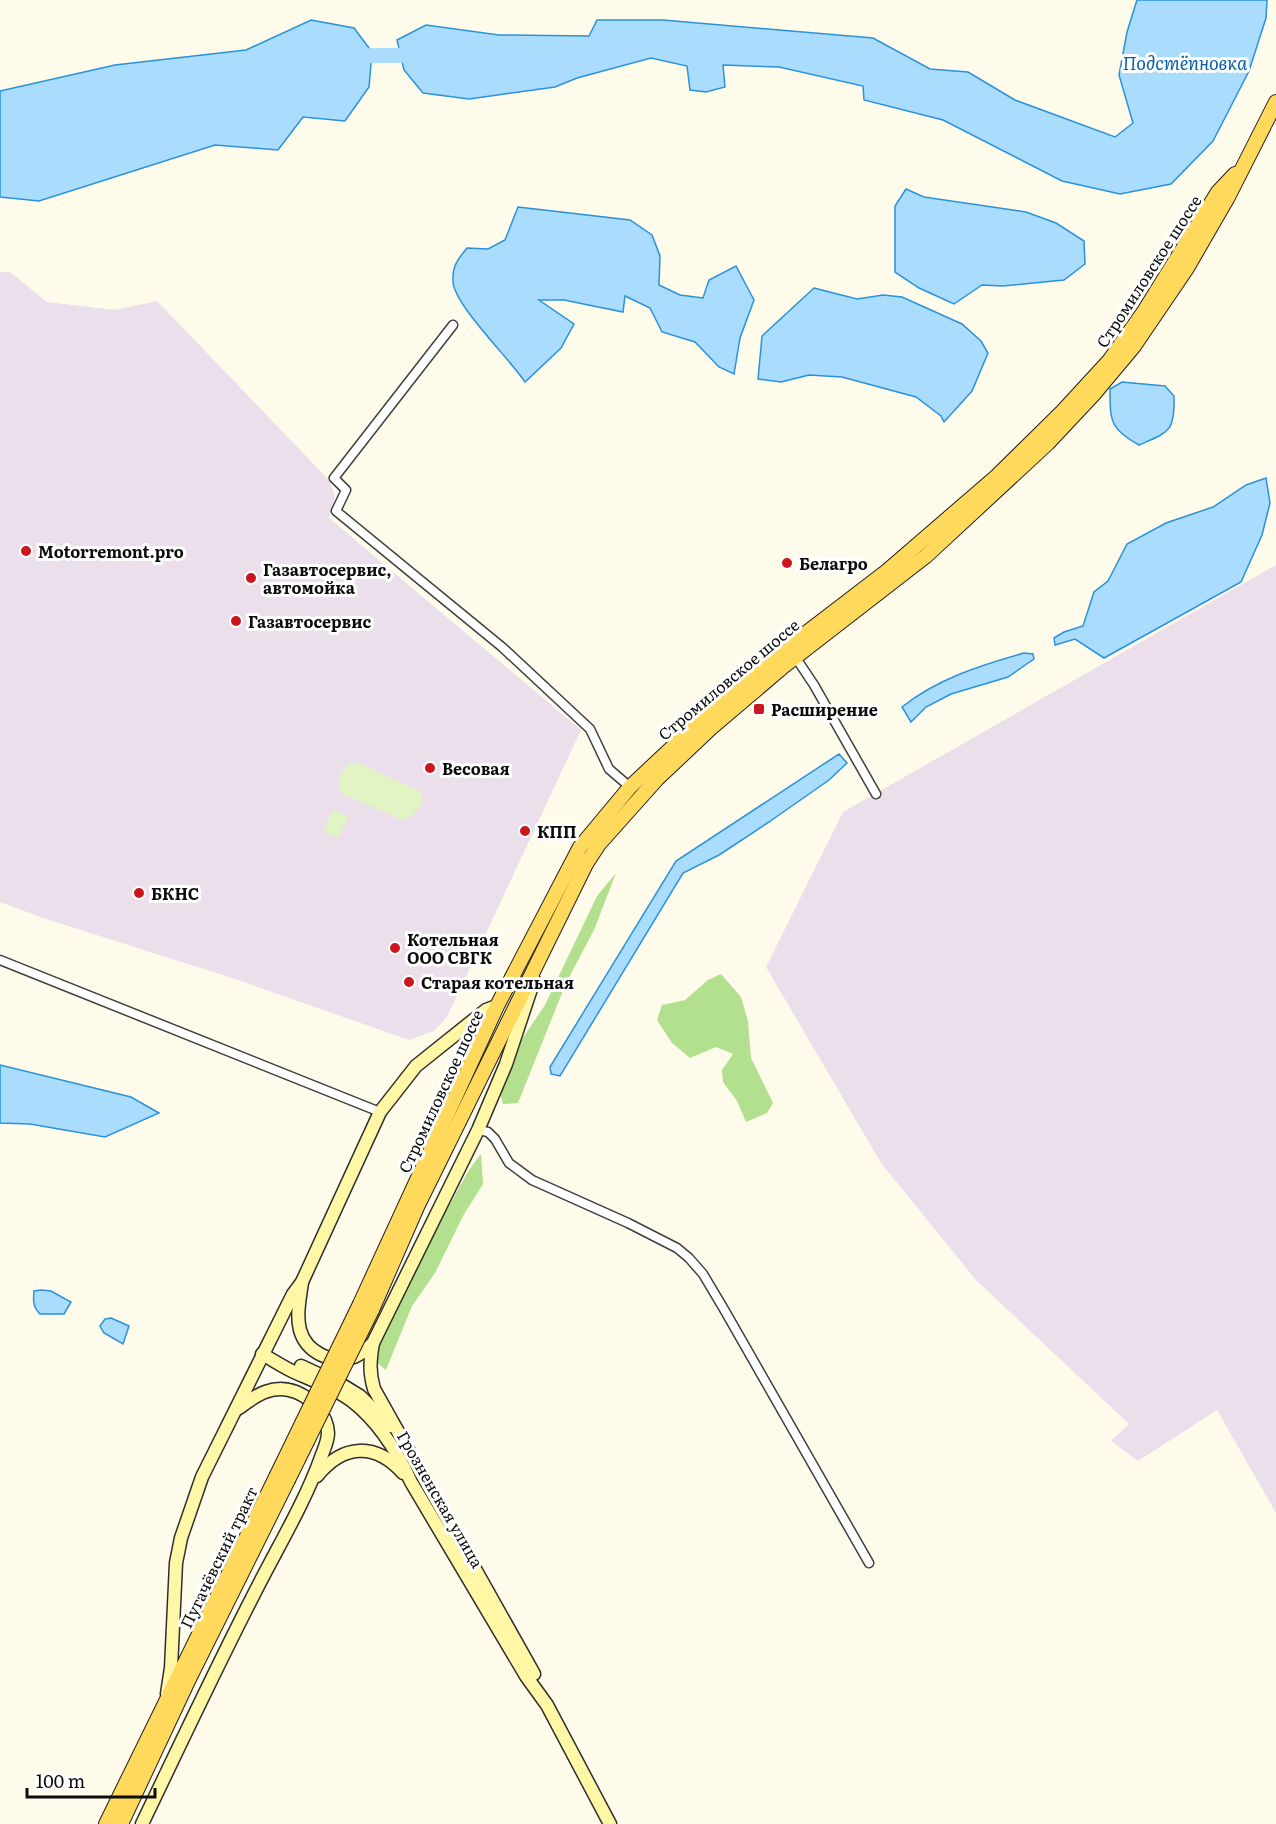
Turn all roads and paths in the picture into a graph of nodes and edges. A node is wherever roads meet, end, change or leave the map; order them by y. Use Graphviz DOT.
graph roads {
  1 [pos="1276,102"];
  2 [pos="1241,169"];
  3 [pos="453,325"];
  4 [pos="796,658"];
  5 [pos="630,787"];
  6 [pos="876,794"];
  7 [pos="547,942"];
  8 [pos="0,960"];
  9 [pos="497,1006"];
  10 [pos="380,1112"];
  11 [pos="478,1130"];
  12 [pos="302,1282"];
  13 [pos="366,1307"];
  14 [pos="373,1343"];
  15 [pos="262,1354"];
  16 [pos="236,1411"];
  17 [pos="397,1433"];
  18 [pos="282,1478"];
  19 [pos="312,1481"];
  20 [pos="411,1482"];
  21 [pos="869,1563"];
  22 [pos="165,1703"];
  23 [pos="547,1706"];
  24 [pos="106,1824"];
  25 [pos="120,1824"];
  26 [pos="142,1824"];
  27 [pos="610,1824"];
  1 -- 2 [label="main road, Стромиловское шоссе"];
  2 -- 4 [label="main road, Стромиловское шоссе"];
  2 -- 5 [label="main road, Стромиловское шоссе"];
  3 -- 5 [label="street"];
  4 -- 6 [label="street"];
  4 -- 7 [label="main road, Стромиловское шоссе"];
  5 -- 9 [label="main road, Стромиловское шоссе"];
  7 -- 11 [label="main road"];
  7 -- 13 [label="main road, Стромиловское шоссе"];
  8 -- 10 [label="street"];
  9 -- 10 [label="main road"];
  9 -- 13 [label="main road, Стромиловское шоссе"];
  10 -- 12 [label="main road"];
  11 -- 14 [label="main road"];
  11 -- 21 [label="street"];
  12 -- 14 [label="main road"];
  12 -- 15 [label="main road"];
  13 -- 18 [label="main road, Пугачёвский тракт, bridge"];
  14 -- 17 [label="main road, Грозненская улица"];
  15 -- 16 [label="main road"];
  15 -- 17 [label="main road"];
  15 -- 20 [label="main road, Грозненская улица"];
  16 -- 19 [label="main road"];
  16 -- 22 [label="main road"];
  17 -- 23 [label="main road, Грозненская улица"];
  18 -- 22 [label="main road, Пугачёвский тракт"];
  18 -- 25 [label="main road, Пугачёвский тракт"];
  19 -- 20 [label="main road"];
  19 -- 26 [label="main road"];
  20 -- 23 [label="main road, Грозненская улица"];
  22 -- 24 [label="main road, Пугачёвский тракт"];
  23 -- 27 [label="main road, Грозненская улица"];
}
